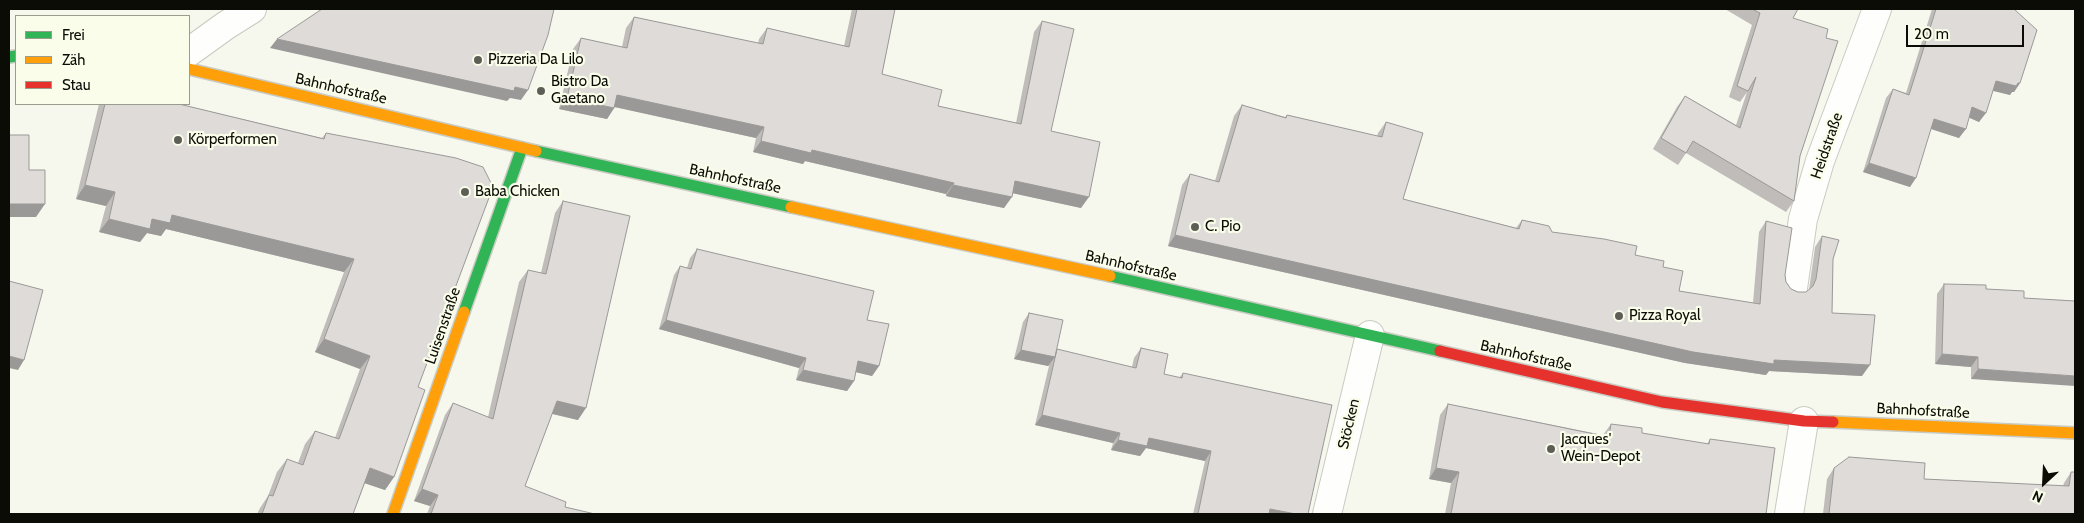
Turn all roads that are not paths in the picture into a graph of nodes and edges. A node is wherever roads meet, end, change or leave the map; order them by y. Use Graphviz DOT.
graph roads {
  1 [pos="252,9"];
  2 [pos="1877,9"];
  3 [pos="190,51"];
  4 [pos="190,69"];
  5 [pos="522,148"];
  6 [pos="1792,288"];
  7 [pos="1370,335"];
  8 [pos="1804,421"];
  9 [pos="2075,433"];
  10 [pos="393,514"];
  11 [pos="1328,514"];
  12 [pos="1789,514"];
  1 -- 3 [label="street"];
  2 -- 6 [label="street, Heidstraße"];
  4 -- 5 [label="main road, Bahnhofstraße"];
  5 -- 7 [label="main road, Bahnhofstraße"];
  5 -- 10 [label="main road, Luisenstraße"];
  7 -- 8 [label="main road, Bahnhofstraße"];
  7 -- 11 [label="street, Stöcken"];
  8 -- 9 [label="main road, Bahnhofstraße"];
  8 -- 12 [label="street"];
}
